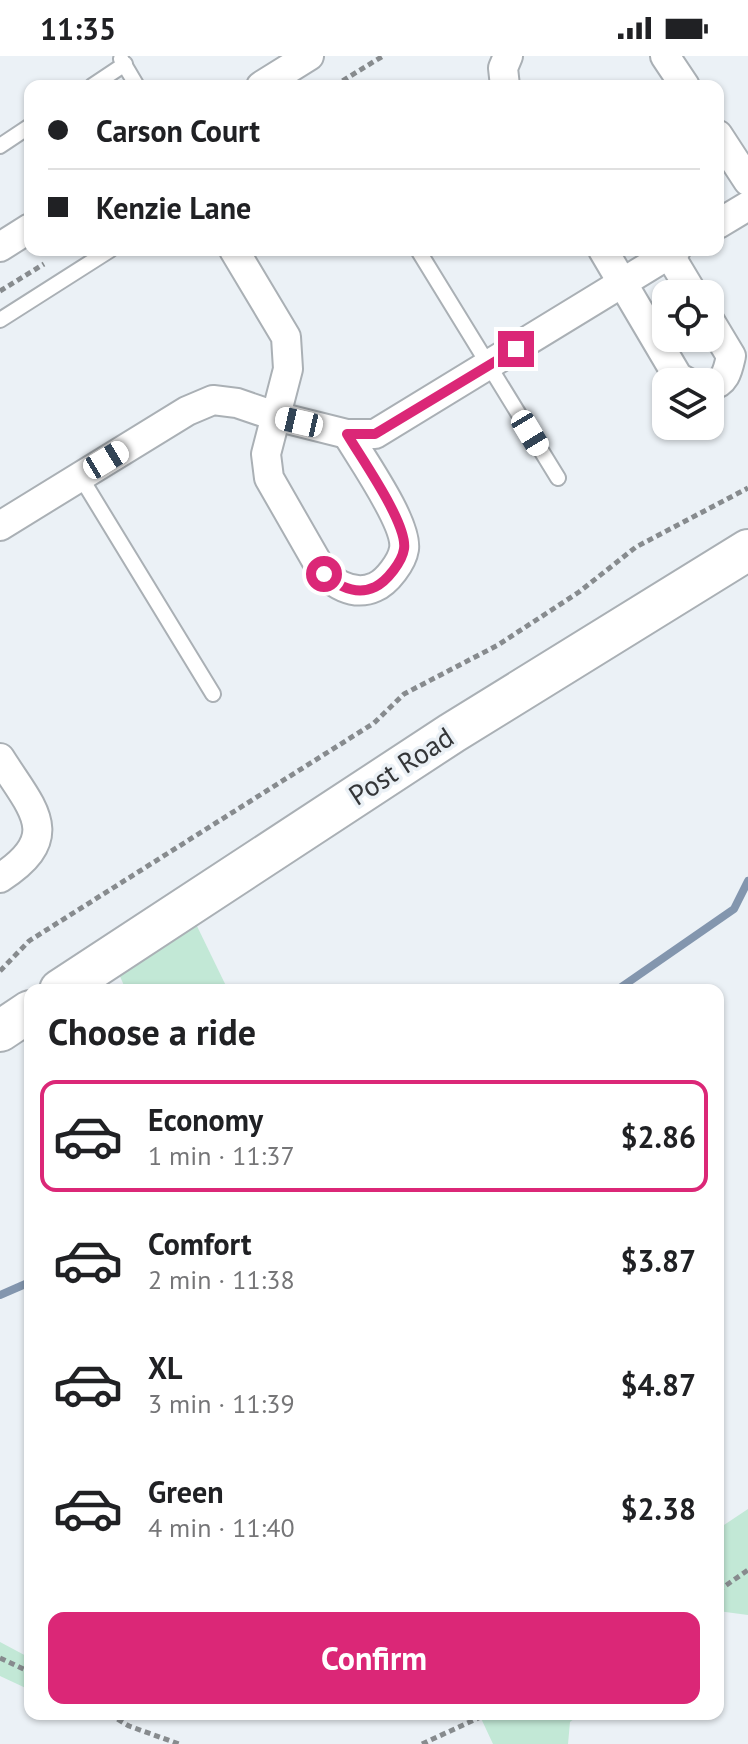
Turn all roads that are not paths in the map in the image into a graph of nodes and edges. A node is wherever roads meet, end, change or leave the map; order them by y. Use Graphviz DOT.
graph roads {
  1 [pos="309,56"];
  2 [pos="508,56"];
  3 [pos="665,56"];
  4 [pos="122,60"];
  5 [pos="99,80"];
  6 [pos="134,80"];
  7 [pos="271,80"];
  8 [pos="504,80"];
  9 [pos="681,80"];
  10 [pos="24,130"];
  11 [pos="724,144"];
  12 [pos="0,146"];
  13 [pos="748,181"];
  14 [pos="748,206"];
  15 [pos="724,220"];
  16 [pos="24,232"];
  17 [pos="0,247"];
  18 [pos="101,256"];
  19 [pos="238,256"];
  20 [pos="422,256"];
  21 [pos="607,256"];
  22 [pos="667,256"];
  23 [pos="675,256"];
  24 [pos="686,280"];
  25 [pos="623,283"];
  26 [pos="0,320"];
  27 [pos="724,344"];
  28 [pos="489,365"];
  29 [pos="673,368"];
  30 [pos="724,377"];
  31 [pos="275,416"];
  32 [pos="347,434"];
  33 [pos="80,476"];
  34 [pos="558,478"];
  35 [pos="0,526"];
  36 [pos="748,550"];
  37 [pos="213,694"];
  38 [pos="0,758"];
  39 [pos="0,878"];
  40 [pos="69,984"];
  41 [pos="24,1015"];
  42 [pos="0,1031"];
  1 -- 7 [label="street"];
  2 -- 8 [label="street"];
  3 -- 9 [label="street"];
  4 -- 5 [label="lane"];
  4 -- 6 [label="lane"];
  10 -- 12 [label="lane"];
  11 -- 13 [label="street"];
  14 -- 15 [label="street"];
  16 -- 17 [label="street"];
  18 -- 26 [label="lane"];
  19 -- 31 [label="street"];
  20 -- 28 [label="lane"];
  21 -- 25 [label="street"];
  22 -- 25 [label="street"];
  23 -- 24 [label="street"];
  25 -- 28 [label="street"];
  25 -- 29 [label="street"];
  27 -- 30 [label="street"];
  28 -- 32 [label="street"];
  28 -- 34 [label="lane"];
  31 -- 32 [label="street"];
  31 -- 32 [label="street"];
  31 -- 33 [label="street"];
  33 -- 35 [label="street"];
  33 -- 37 [label="lane"];
  36 -- 40 [label="street, Post Road"];
  38 -- 39 [label="street"];
  41 -- 42 [label="street"];
}
